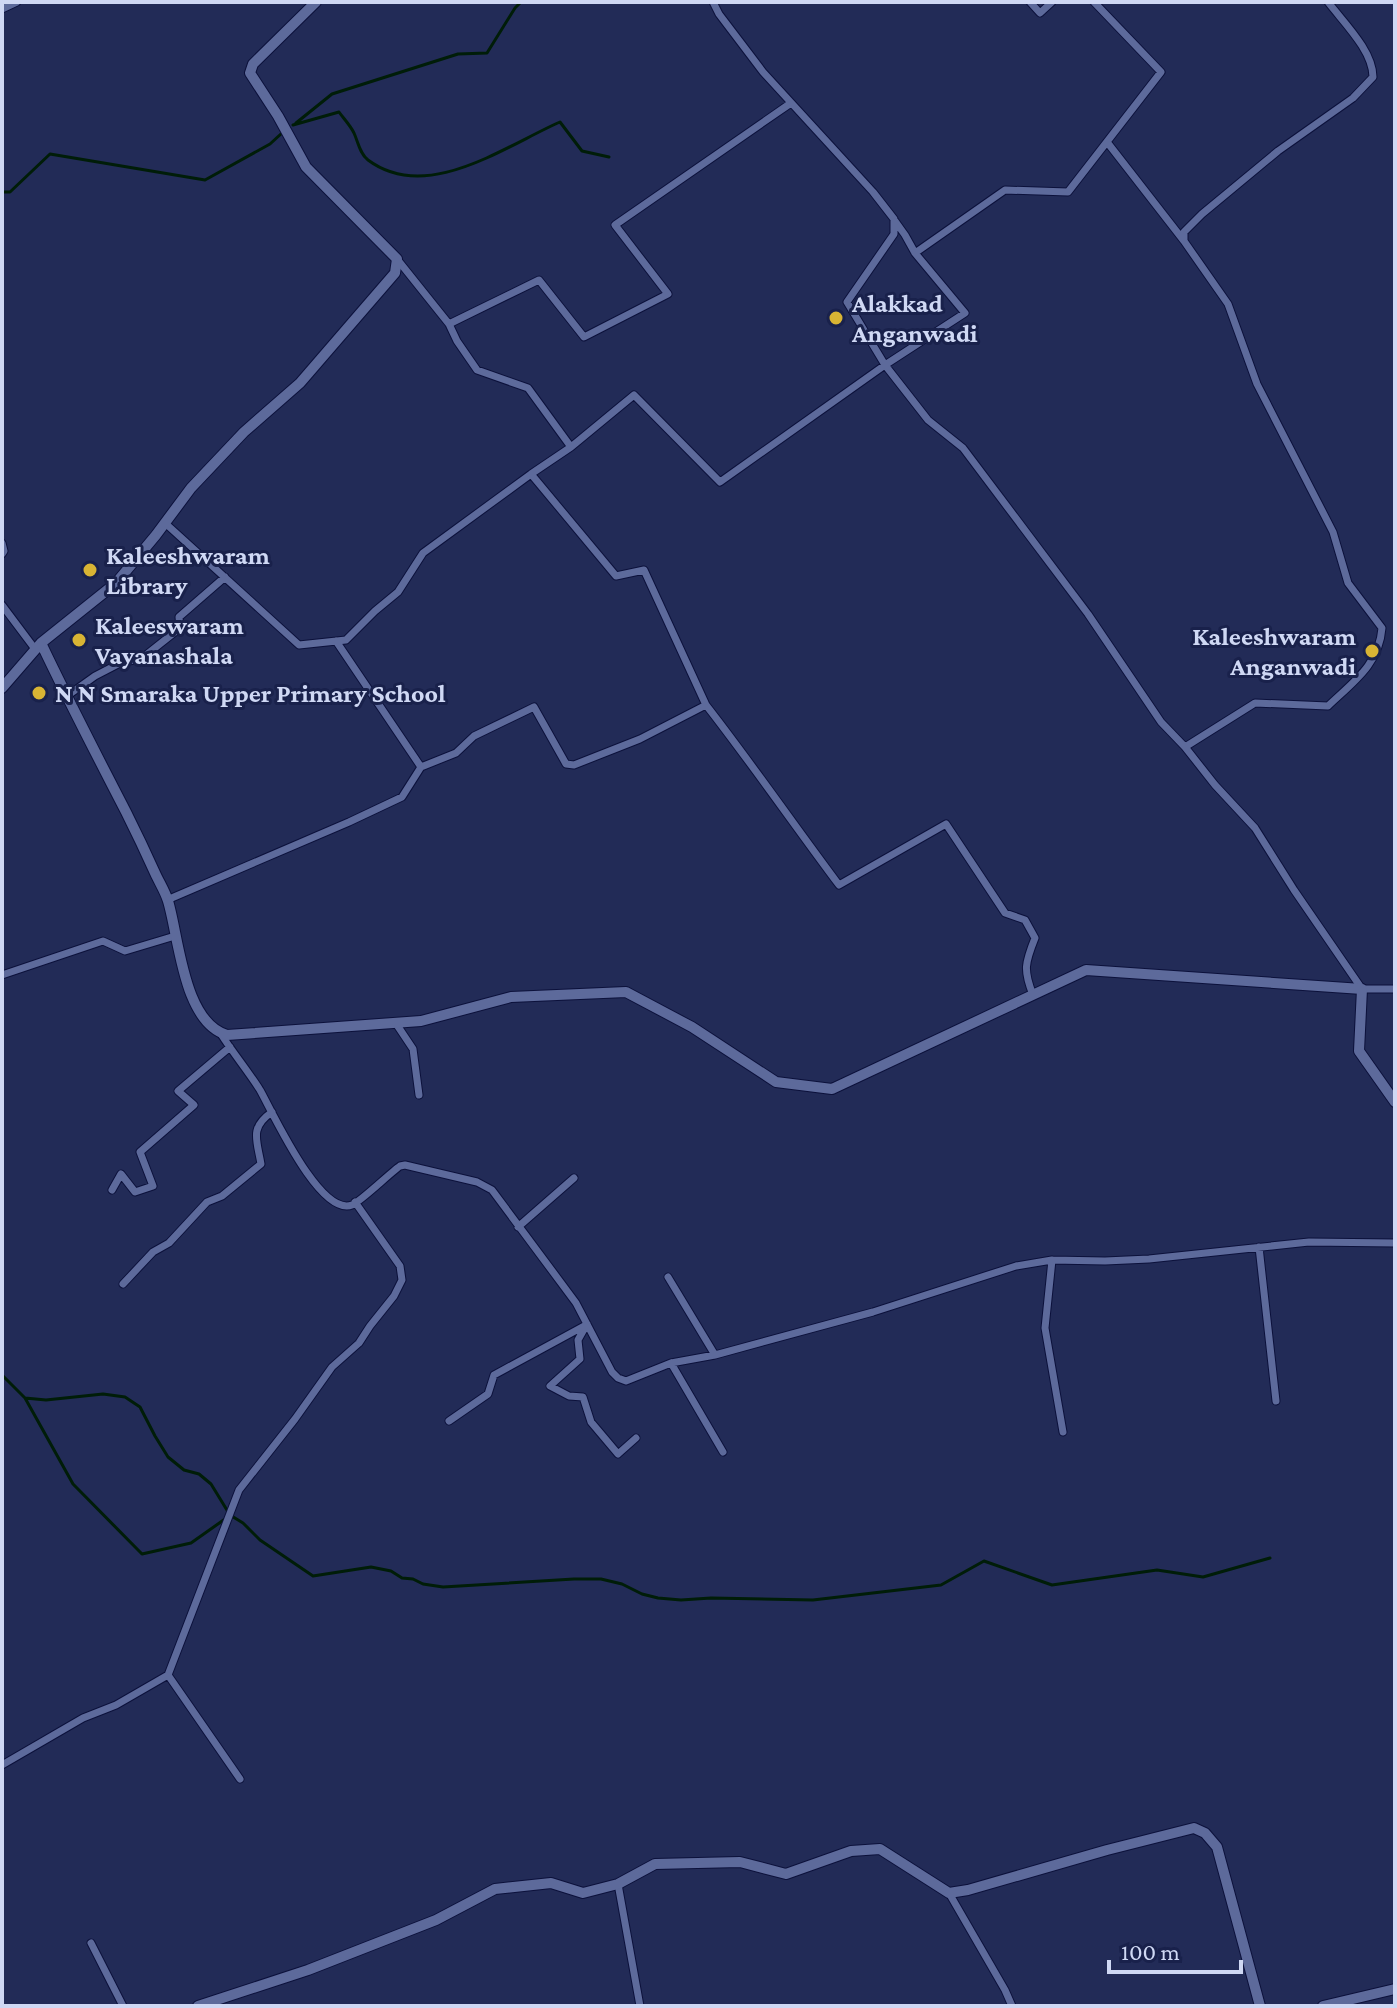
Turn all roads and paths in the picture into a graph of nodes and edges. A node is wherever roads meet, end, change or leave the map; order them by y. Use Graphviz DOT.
graph roads {
  1 [pos="17,2"];
  2 [pos="316,2"];
  3 [pos="713,2"];
  4 [pos="1030,2"];
  5 [pos="1052,2"];
  6 [pos="1094,2"];
  7 [pos="1328,2"];
  8 [pos="2,9"];
  9 [pos="791,103"];
  10 [pos="1107,142"];
  11 [pos="894,219"];
  12 [pos="1184,241"];
  13 [pos="915,253"];
  14 [pos="397,259"];
  15 [pos="449,324"];
  16 [pos="885,365"];
  17 [pos="571,447"];
  18 [pos="531,474"];
  19 [pos="165,523"];
  20 [pos="2,543"];
  21 [pos="2,554"];
  22 [pos="225,577"];
  23 [pos="2,605"];
  24 [pos="336,641"];
  25 [pos="38,646"];
  26 [pos="2,688"];
  27 [pos="67,696"];
  28 [pos="706,705"];
  29 [pos="1185,747"];
  30 [pos="421,767"];
  31 [pos="167,900"];
  32 [pos="175,936"];
  33 [pos="2,975"];
  34 [pos="1362,989"];
  35 [pos="1395,989"];
  36 [pos="1033,995"];
  37 [pos="395,1022"];
  38 [pos="220,1032"];
  39 [pos="230,1047"];
  40 [pos="419,1095"];
  41 [pos="1395,1102"];
  42 [pos="272,1112"];
  43 [pos="574,1178"];
  44 [pos="112,1190"];
  45 [pos="355,1202"];
  46 [pos="518,1227"];
  47 [pos="1395,1243"];
  48 [pos="1259,1247"];
  49 [pos="1052,1260"];
  50 [pos="668,1277"];
  51 [pos="123,1284"];
  52 [pos="587,1324"];
  53 [pos="715,1355"];
  54 [pos="671,1363"];
  55 [pos="1276,1401"];
  56 [pos="449,1421"];
  57 [pos="1063,1432"];
  58 [pos="636,1438"];
  59 [pos="723,1452"];
  60 [pos="168,1675"];
  61 [pos="2,1765"];
  62 [pos="240,1779"];
  63 [pos="618,1884"];
  64 [pos="949,1893"];
  65 [pos="91,1943"];
  66 [pos="1395,1989"];
  67 [pos="123,2006"];
  68 [pos="198,2006"];
  69 [pos="640,2006"];
  70 [pos="1012,2006"];
  71 [pos="1260,2006"];
  72 [pos="1323,2006"];
  1 -- 8 [label="street"];
  2 -- 14 [label="street"];
  3 -- 9 [label="street"];
  4 -- 5 [label="street"];
  6 -- 10 [label="street"];
  7 -- 12 [label="street"];
  9 -- 11 [label="street"];
  9 -- 15 [label="street"];
  10 -- 12 [label="street"];
  10 -- 13 [label="street"];
  11 -- 13 [label="street"];
  11 -- 16 [label="street"];
  12 -- 29 [label="street"];
  13 -- 16 [label="street"];
  14 -- 15 [label="street"];
  14 -- 19 [label="street"];
  15 -- 17 [label="street"];
  16 -- 17 [label="street"];
  16 -- 29 [label="street"];
  17 -- 18 [label="street"];
  18 -- 24 [label="street"];
  18 -- 28 [label="street"];
  19 -- 22 [label="street"];
  19 -- 25 [label="street"];
  20 -- 21 [label="street"];
  22 -- 24 [label="street"];
  22 -- 27 [label="street"];
  23 -- 25 [label="street"];
  24 -- 30 [label="street"];
  25 -- 26 [label="street"];
  25 -- 27 [label="street"];
  27 -- 31 [label="street"];
  28 -- 30 [label="street"];
  28 -- 36 [label="street"];
  29 -- 34 [label="street"];
  30 -- 31 [label="street"];
  31 -- 32 [label="street"];
  32 -- 33 [label="street"];
  32 -- 38 [label="street"];
  34 -- 35 [label="street"];
  34 -- 36 [label="street"];
  34 -- 41 [label="street"];
  36 -- 37 [label="street"];
  37 -- 38 [label="street"];
  37 -- 40 [label="street"];
  38 -- 39 [label="street"];
  39 -- 42 [label="street"];
  39 -- 44 [label="street"];
  42 -- 45 [label="street"];
  42 -- 51 [label="street"];
  43 -- 46 [label="street"];
  45 -- 46 [label="street"];
  45 -- 60 [label="street"];
  46 -- 52 [label="street"];
  47 -- 48 [label="street"];
  48 -- 49 [label="street"];
  48 -- 55 [label="street"];
  49 -- 53 [label="street"];
  49 -- 57 [label="street"];
  50 -- 53 [label="street"];
  52 -- 54 [label="street"];
  52 -- 56 [label="street"];
  52 -- 58 [label="street"];
  53 -- 54 [label="street"];
  54 -- 59 [label="street"];
  60 -- 61 [label="street"];
  60 -- 62 [label="street"];
  63 -- 64 [label="street"];
  63 -- 68 [label="street"];
  63 -- 69 [label="street"];
  64 -- 70 [label="street"];
  64 -- 71 [label="street"];
  65 -- 67 [label="street"];
  66 -- 72 [label="street"];
}
